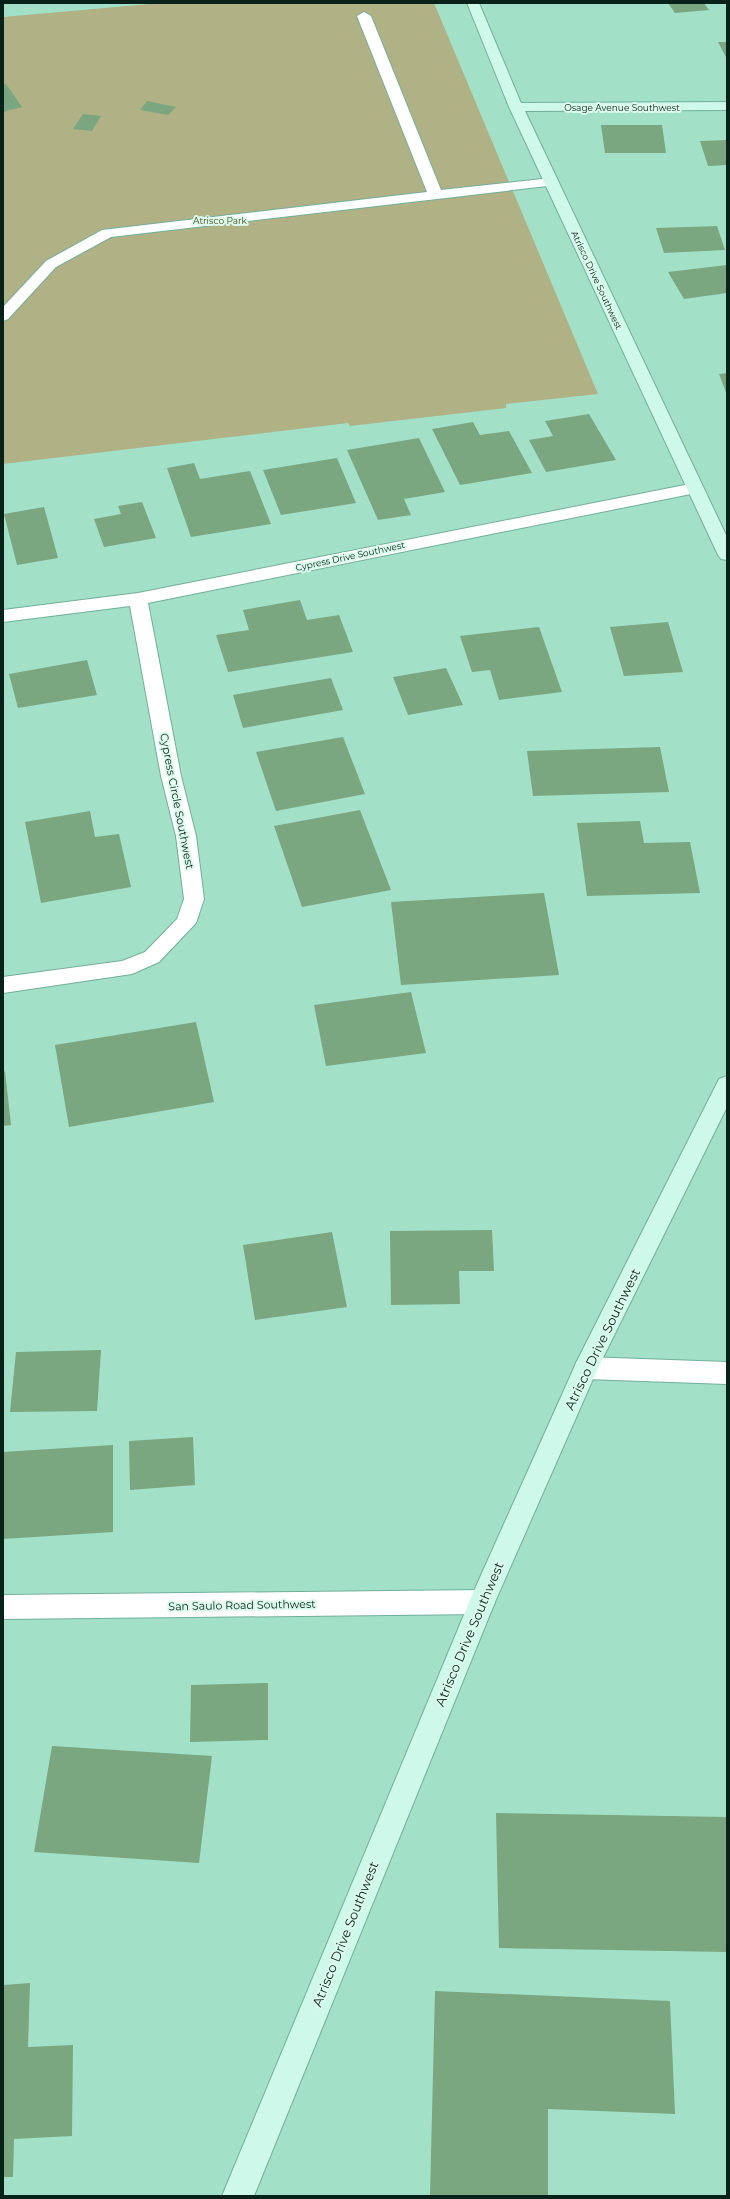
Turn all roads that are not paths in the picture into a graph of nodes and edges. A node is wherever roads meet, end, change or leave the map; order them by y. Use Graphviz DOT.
graph roads {
  1 [pos="473,3"];
  2 [pos="364,16"];
  3 [pos="727,106"];
  4 [pos="516,107"];
  5 [pos="551,182"];
  6 [pos="436,196"];
  7 [pos="3,316"];
  8 [pos="695,488"];
  9 [pos="727,555"];
  10 [pos="138,599"];
  11 [pos="3,616"];
  12 [pos="3,985"];
  13 [pos="727,1085"];
  14 [pos="586,1368"];
  15 [pos="727,1373"];
  16 [pos="482,1602"];
  17 [pos="3,1607"];
  18 [pos="238,2196"];
  1 -- 4 [label="main road, Atrisco Drive Southwest"];
  2 -- 6 [label="street"];
  3 -- 4 [label="main road, Osage Avenue Southwest"];
  4 -- 5 [label="main road, Atrisco Drive Southwest"];
  5 -- 6 [label="street"];
  5 -- 8 [label="main road, Atrisco Drive Southwest"];
  6 -- 7 [label="street"];
  8 -- 9 [label="main road, Atrisco Drive Southwest"];
  8 -- 10 [label="street, Cypress Drive Southwest"];
  10 -- 11 [label="street, Cypress Drive Southwest"];
  10 -- 12 [label="street, Cypress Circle Southwest"];
  13 -- 14 [label="main road, Atrisco Drive Southwest"];
  14 -- 15 [label="street"];
  14 -- 16 [label="main road, Atrisco Drive Southwest"];
  16 -- 17 [label="street, San Saulo Road Southwest"];
  16 -- 18 [label="main road, Atrisco Drive Southwest"];
}
